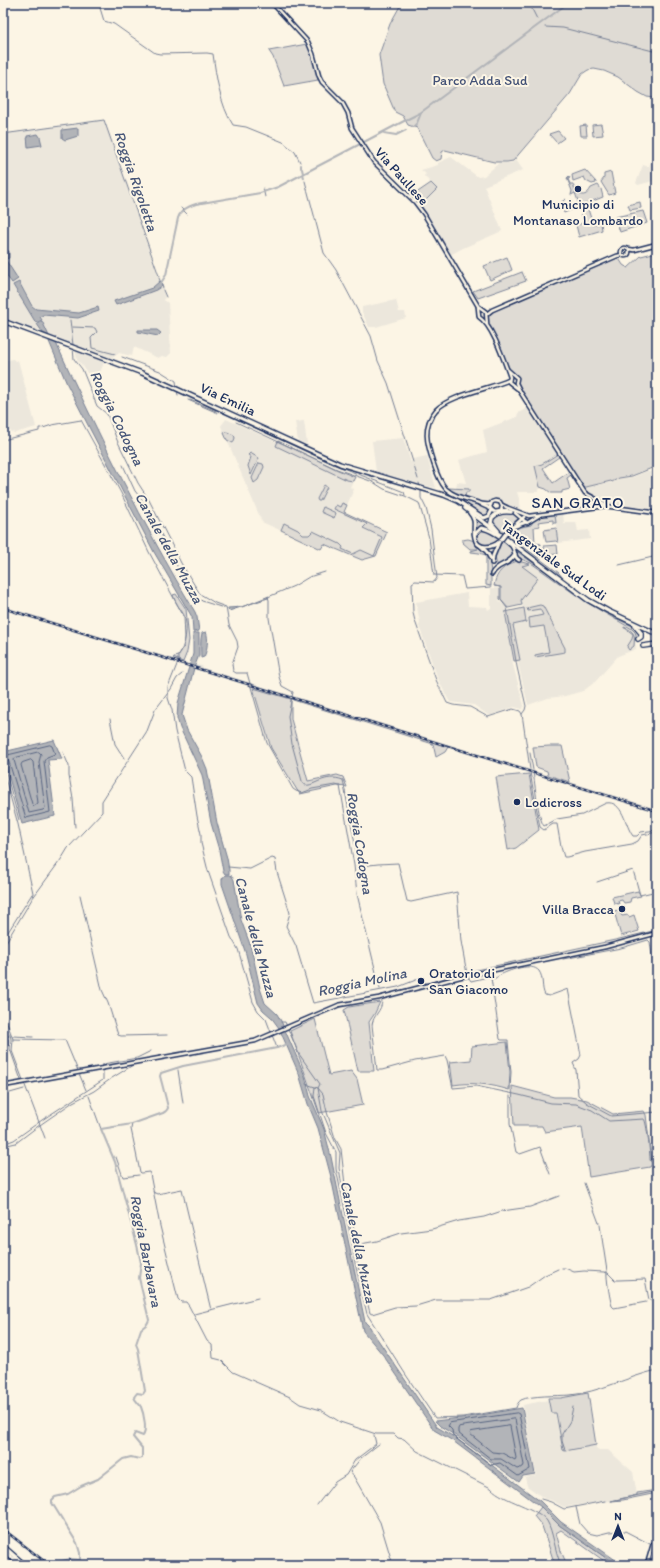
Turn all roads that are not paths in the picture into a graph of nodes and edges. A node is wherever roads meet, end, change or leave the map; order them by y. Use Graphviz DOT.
graph roads {
  1 [pos="272,3"];
  2 [pos="657,244"];
  3 [pos="628,249"];
  4 [pos="634,250"];
  5 [pos="629,253"];
  6 [pos="622,254"];
  7 [pos="480,311"];
  8 [pos="485,315"];
  9 [pos="3,321"];
  10 [pos="512,381"];
  11 [pos="444,495"];
  12 [pos="599,501"];
  13 [pos="476,502"];
  14 [pos="491,504"];
  15 [pos="502,505"];
  16 [pos="605,506"];
  17 [pos="600,507"];
  18 [pos="465,508"];
  19 [pos="470,510"];
  20 [pos="491,510"];
  21 [pos="501,511"];
  22 [pos="496,512"];
  23 [pos="511,512"];
  24 [pos="545,513"];
  25 [pos="657,513"];
  26 [pos="524,518"];
  27 [pos="531,520"];
  28 [pos="491,524"];
  29 [pos="498,531"];
  30 [pos="508,531"];
  31 [pos="474,536"];
  32 [pos="500,541"];
  33 [pos="480,545"];
  34 [pos="512,546"];
  35 [pos="515,554"];
  36 [pos="520,560"];
  37 [pos="492,564"];
  38 [pos="497,567"];
  39 [pos="547,570"];
  40 [pos="492,574"];
  41 [pos="608,611"];
  42 [pos="657,633"];
  43 [pos="638,639"];
  44 [pos="657,644"];
  45 [pos="643,646"];
  46 [pos="657,933"];
  47 [pos="3,1086"];
  48 [pos="657,1544"];
  49 [pos="3,1546"];
  50 [pos="657,1548"];
  51 [pos="3,1550"];
  52 [pos="652,1559"];
  53 [pos="657,1559"];
  54 [pos="3,1562"];
  55 [pos="647,1563"];
  56 [pos="7,1565"];
  57 [pos="20,1565"];
  58 [pos="25,1565"];
  59 [pos="652,1565"];
  1 -- 7 [label="main road, Via Paullese"];
  2 -- 4 [label="main road"];
  3 -- 4 [label="main road"];
  3 -- 5 [label="main road"];
  3 -- 6 [label="main road"];
  4 -- 5 [label="main road"];
  5 -- 6 [label="main road"];
  6 -- 8 [label="main road"];
  7 -- 8 [label="main road"];
  7 -- 8 [label="main road, Via Paullese"];
  8 -- 10 [label="main road, Via Paullese"];
  9 -- 11 [label="main road, Via Emilia"];
  10 -- 12 [label="main road"];
  10 -- 13 [label="main road"];
  11 -- 18 [label="main road, Tangenziale Sud Lodi"];
  11 -- 19 [label="main road"];
  12 -- 16 [label="main road"];
  12 -- 17 [label="main road"];
  13 -- 14 [label="main road"];
  13 -- 20 [label="main road"];
  14 -- 15 [label="main road"];
  14 -- 20 [label="main road"];
  15 -- 21 [label="main road"];
  15 -- 26 [label="main road"];
  16 -- 17 [label="main road"];
  16 -- 25 [label="main road"];
  17 -- 24 [label="main road"];
  18 -- 31 [label="main road"];
  18 -- 39 [label="highway, Tangenziale Sud Lodi"];
  19 -- 20 [label="main road"];
  19 -- 29 [label="highway"];
  20 -- 22 [label="main road"];
  21 -- 22 [label="main road"];
  21 -- 23 [label="main road"];
  22 -- 28 [label="highway"];
  23 -- 26 [label="main road"];
  23 -- 28 [label="highway"];
  24 -- 26 [label="main road"];
  24 -- 27 [label="main road"];
  26 -- 27 [label="main road"];
  26 -- 27 [label="main road"];
  26 -- 30 [label="main road"];
  26 -- 30 [label="main road"];
  28 -- 29 [label="highway"];
  29 -- 42 [label="highway"];
  30 -- 32 [label="main road, bridge"];
  31 -- 33 [label="main road"];
  31 -- 34 [label="main road"];
  32 -- 33 [label="main road"];
  32 -- 33 [label="main road"];
  34 -- 35 [label="main road"];
  34 -- 39 [label="highway"];
  35 -- 36 [label="main road"];
  35 -- 38 [label="main road"];
  37 -- 38 [label="main road"];
  38 -- 40 [label="main road"];
  39 -- 41 [label="highway, Tangenziale Sud Lodi"];
  41 -- 42 [label="highway, Tangenziale Sud Lodi"];
  41 -- 43 [label="highway"];
  44 -- 45 [label="highway"];
  46 -- 47 [label="main road"];
  48 -- 55 [label="main road"];
  49 -- 58 [label="highway"];
  50 -- 52 [label="main road"];
  51 -- 57 [label="highway"];
  53 -- 59 [label="main road"];
  54 -- 56 [label="main road"];
}
